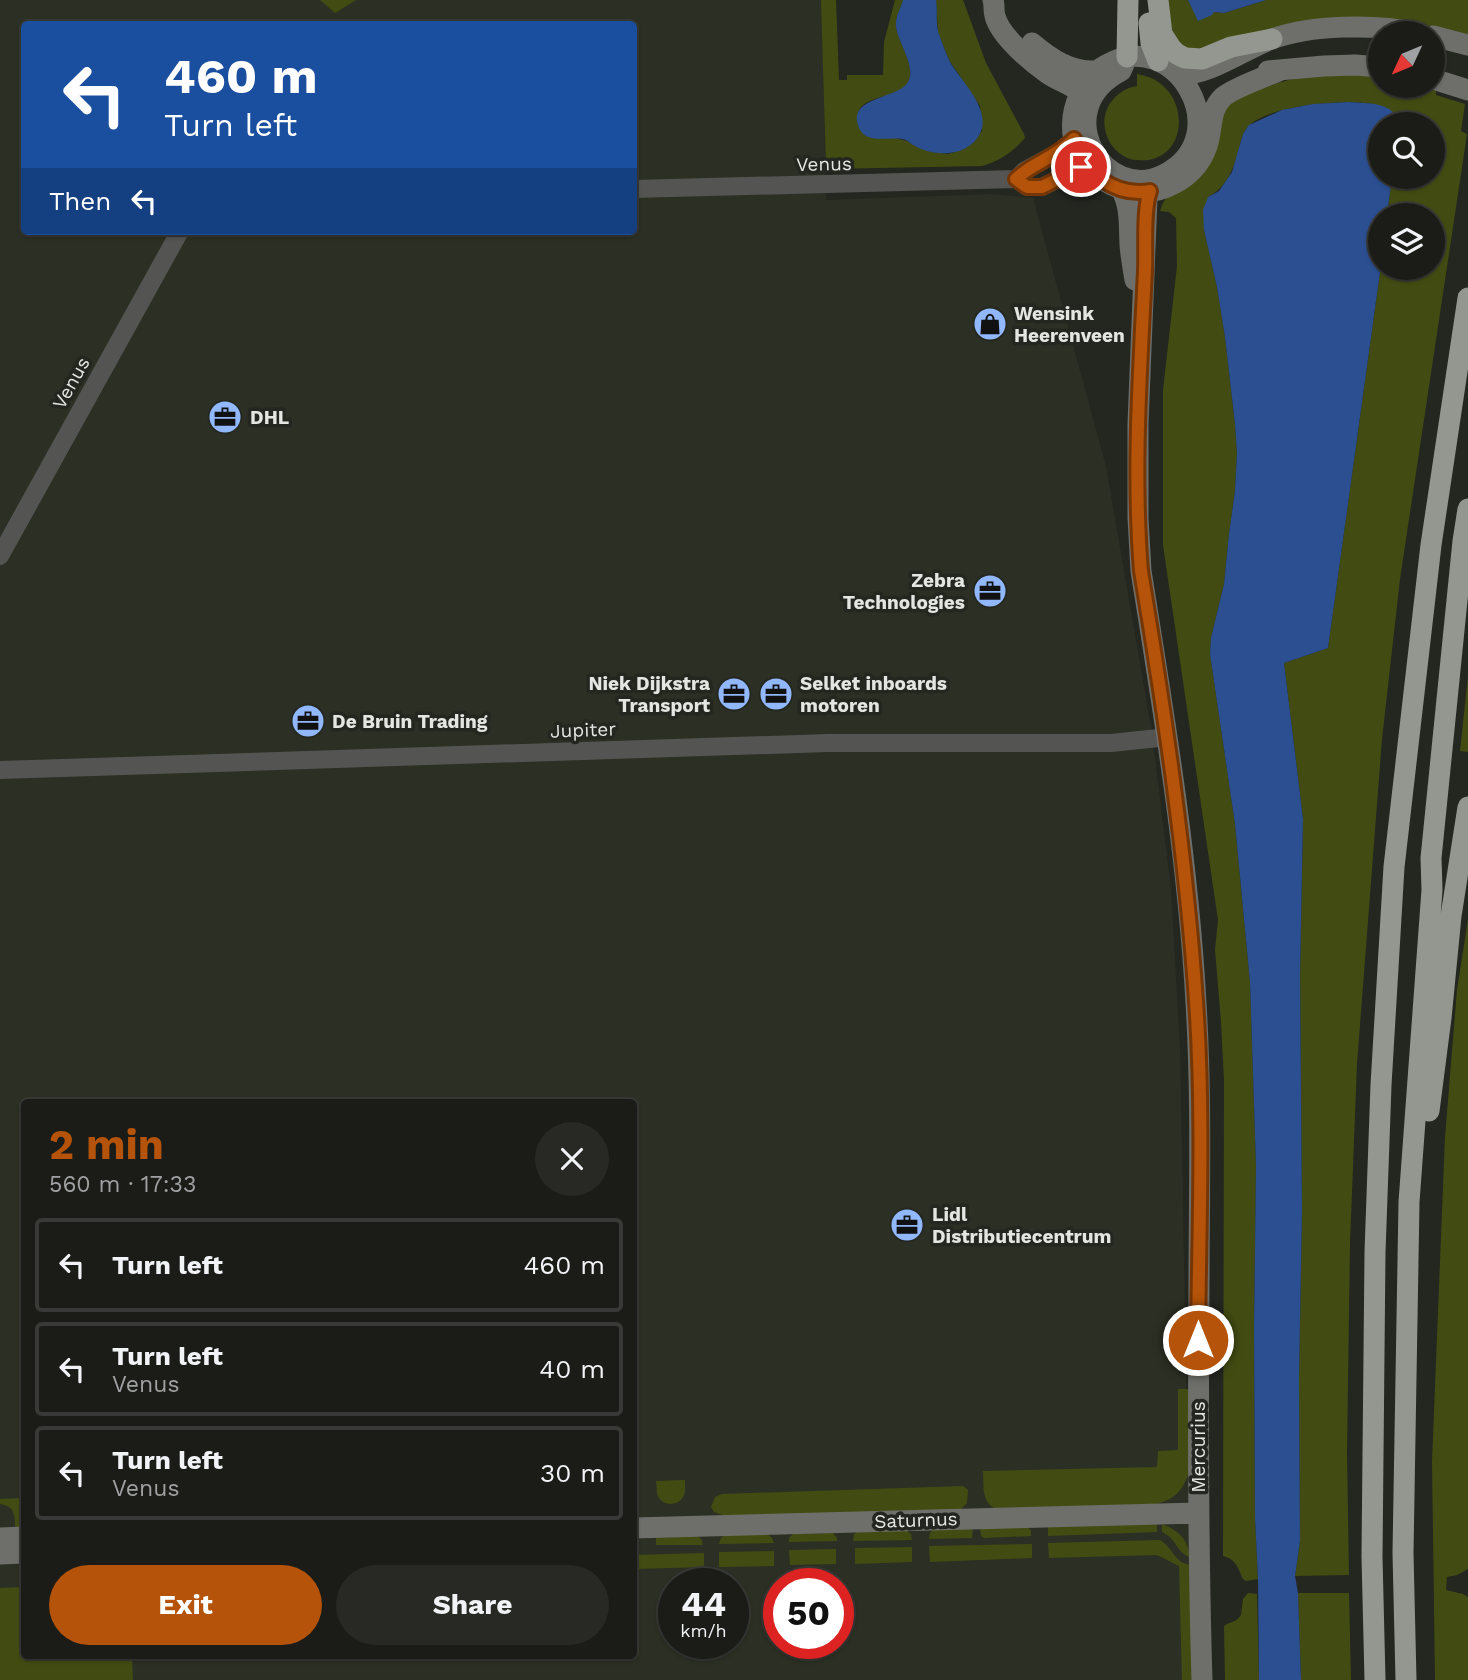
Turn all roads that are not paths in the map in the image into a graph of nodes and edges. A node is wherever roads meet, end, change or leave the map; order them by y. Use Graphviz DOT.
graph roads {
  1 [pos="1128,0"];
  2 [pos="1149,0"];
  3 [pos="1158,0"];
  4 [pos="994,2"];
  5 [pos="1368,27"];
  6 [pos="1272,39"];
  7 [pos="1446,39"];
  8 [pos="1468,45"];
  9 [pos="1127,57"];
  10 [pos="1158,61"];
  11 [pos="1368,66"];
  12 [pos="1096,71"];
  13 [pos="1179,75"];
  14 [pos="1446,83"];
  15 [pos="1468,90"];
  16 [pos="1084,99"];
  17 [pos="1204,114"];
  18 [pos="1074,139"];
  19 [pos="1093,163"];
  20 [pos="1016,179"];
  21 [pos="1155,183"];
  22 [pos="637,189"];
  23 [pos="1121,189"];
  24 [pos="178,235"];
  25 [pos="1468,298"];
  26 [pos="1142,335"];
  27 [pos="1468,509"];
  28 [pos="0,556"];
  29 [pos="1168,737"];
  30 [pos="0,770"];
  31 [pos="1468,807"];
  32 [pos="1409,1202"];
  33 [pos="1198,1513"];
  34 [pos="637,1528"];
  35 [pos="21,1537"];
  36 [pos="0,1538"];
  37 [pos="21,1553"];
  38 [pos="0,1554"];
  39 [pos="1202,1680"];
  40 [pos="1376,1680"];
  41 [pos="1406,1680"];
  1 -- 9 [label="highway"];
  2 -- 10 [label="highway"];
  3 -- 6 [label="highway"];
  4 -- 12 [label="main road"];
  4 -- 16 [label="main road"];
  5 -- 6 [label="main road"];
  6 -- 13 [label="main road"];
  7 -- 8 [label="main road"];
  9 -- 10 [label="main road"];
  9 -- 12 [label="main road"];
  9 -- 16 [label="main road"];
  10 -- 13 [label="main road"];
  11 -- 17 [label="main road"];
  12 -- 16 [label="main road"];
  13 -- 17 [label="main road"];
  14 -- 15 [label="main road"];
  16 -- 18 [label="main road"];
  16 -- 19 [label="main road"];
  17 -- 21 [label="main road"];
  18 -- 19 [label="main road"];
  18 -- 20 [label="street"];
  19 -- 20 [label="street, Venus"];
  19 -- 21 [label="main road"];
  19 -- 23 [label="main road"];
  20 -- 22 [label="street, Venus"];
  21 -- 23 [label="main road"];
  21 -- 26 [label="main road, Mercurius"];
  23 -- 26 [label="main road, Mercurius"];
  24 -- 28 [label="street, Venus"];
  25 -- 40 [label="highway"];
  26 -- 29 [label="main road, Mercurius"];
  27 -- 32 [label="highway"];
  29 -- 30 [label="street, Jupiter"];
  29 -- 33 [label="main road, Mercurius"];
  31 -- 32 [label="highway"];
  32 -- 41 [label="highway"];
  33 -- 34 [label="main road, Saturnus"];
  33 -- 39 [label="main road, Mercurius"];
  35 -- 36 [label="main road"];
  37 -- 38 [label="main road"];
}
